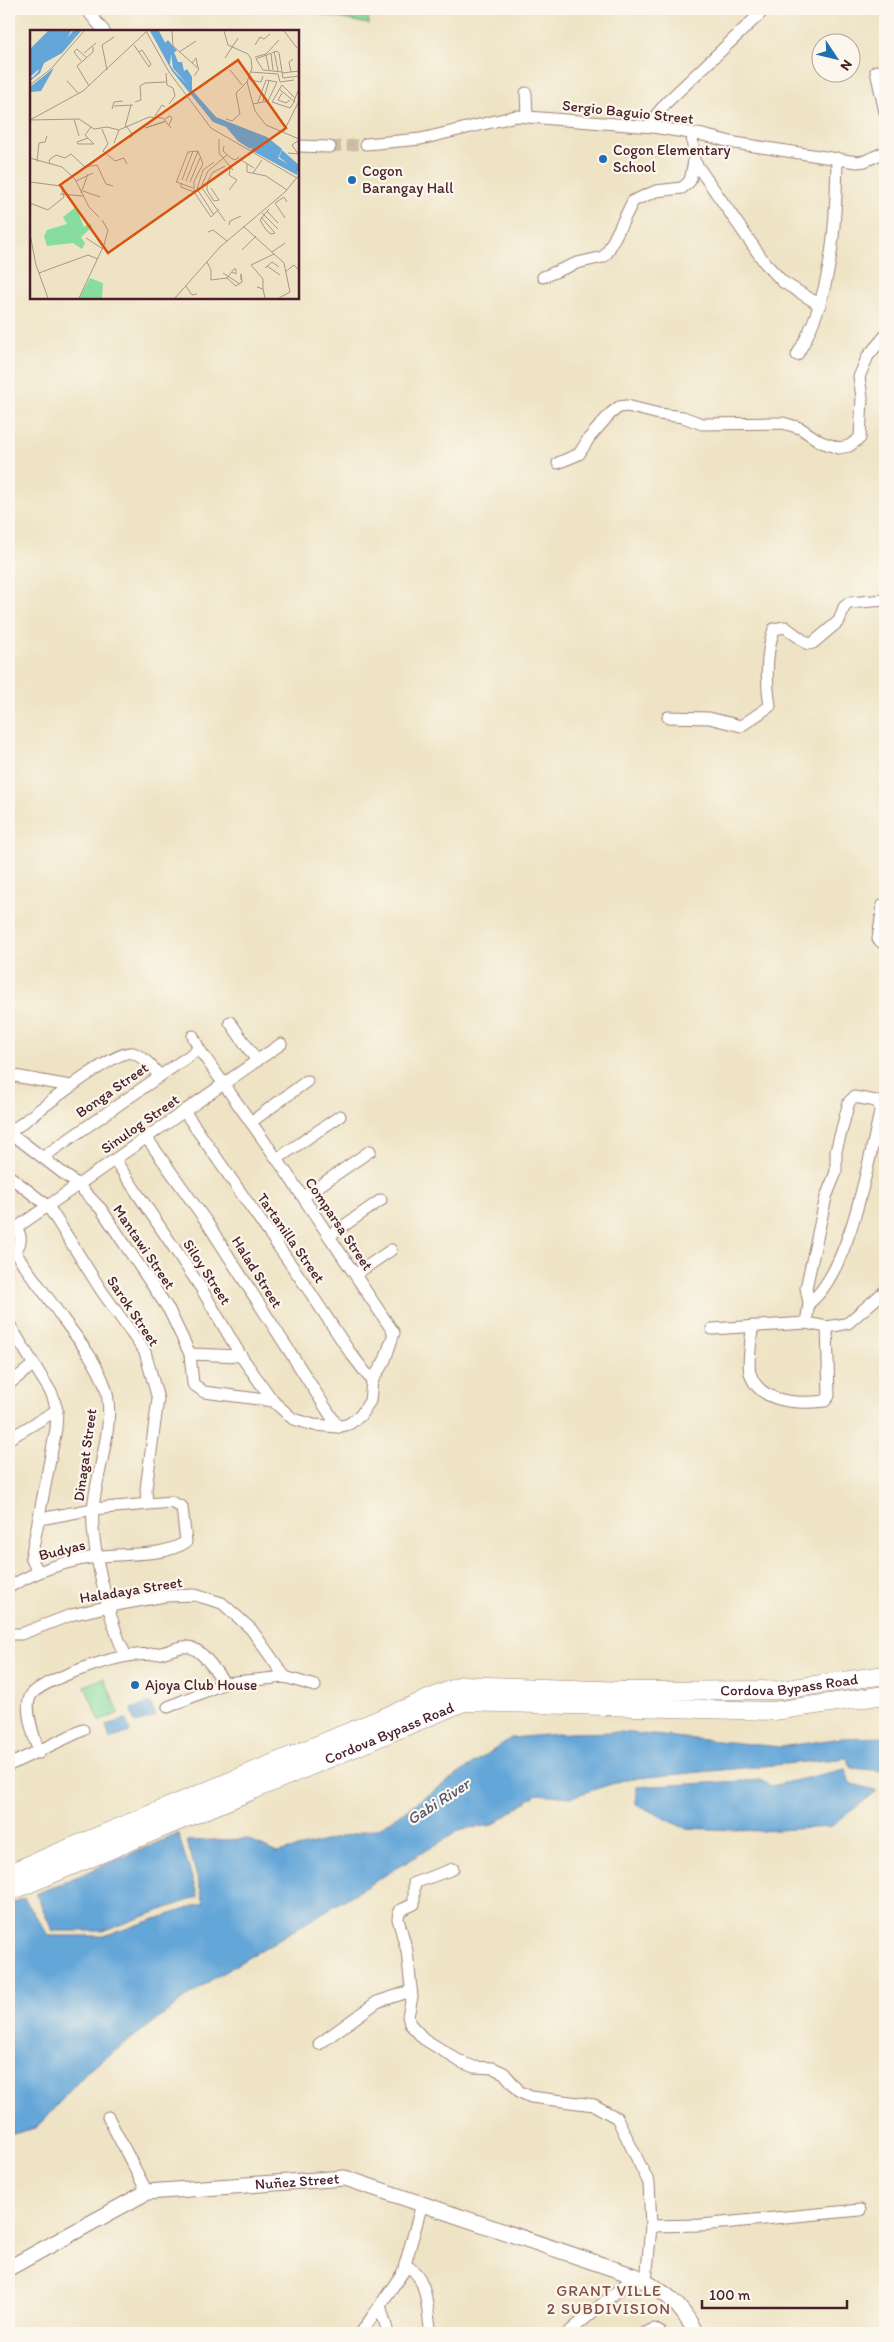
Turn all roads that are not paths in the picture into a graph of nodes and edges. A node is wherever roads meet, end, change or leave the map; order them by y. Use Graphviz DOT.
graph roads {
  1 [pos="86,9"];
  2 [pos="765,9"];
  3 [pos="103,30"];
  4 [pos="876,71"];
  5 [pos="526,93"];
  6 [pos="885,112"];
  7 [pos="527,117"];
  8 [pos="653,127"];
  9 [pos="692,133"];
  10 [pos="366,144"];
  11 [pos="299,146"];
  12 [pos="330,147"];
  13 [pos="885,152"];
  14 [pos="837,158"];
  15 [pos="694,161"];
  16 [pos="543,277"];
  17 [pos="820,305"];
  18 [pos="885,336"];
  19 [pos="797,355"];
  20 [pos="558,462"];
  21 [pos="885,600"];
  22 [pos="668,717"];
  23 [pos="883,906"];
  24 [pos="885,946"];
  25 [pos="230,1022"];
  26 [pos="193,1036"];
  27 [pos="281,1044"];
  28 [pos="199,1049"];
  29 [pos="257,1060"];
  30 [pos="9,1075"];
  31 [pos="160,1076"];
  32 [pos="307,1081"];
  33 [pos="224,1083"];
  34 [pos="70,1086"];
  35 [pos="184,1111"];
  36 [pos="340,1116"];
  37 [pos="251,1122"];
  38 [pos="9,1134"];
  39 [pos="146,1137"];
  40 [pos="370,1151"];
  41 [pos="43,1157"];
  42 [pos="277,1159"];
  43 [pos="115,1160"];
  44 [pos="9,1176"];
  45 [pos="77,1184"];
  46 [pos="303,1197"];
  47 [pos="381,1200"];
  48 [pos="48,1206"];
  49 [pos="13,1226"];
  50 [pos="329,1236"];
  51 [pos="391,1250"];
  52 [pos="11,1253"];
  53 [pos="356,1274"];
  54 [pos="885,1291"];
  55 [pos="809,1303"];
  56 [pos="806,1324"];
  57 [pos="9,1325"];
  58 [pos="752,1326"];
  59 [pos="827,1327"];
  60 [pos="712,1329"];
  61 [pos="190,1354"];
  62 [pos="241,1356"];
  63 [pos="34,1365"];
  64 [pos="372,1381"];
  65 [pos="9,1384"];
  66 [pos="273,1401"];
  67 [pos="58,1410"];
  68 [pos="338,1427"];
  69 [pos="12,1437"];
  70 [pos="147,1502"];
  71 [pos="93,1509"];
  72 [pos="40,1518"];
  73 [pos="97,1556"];
  74 [pos="38,1571"];
  75 [pos="9,1587"];
  76 [pos="110,1606"];
  77 [pos="10,1633"];
  78 [pos="126,1656"];
  79 [pos="885,1675"];
  80 [pos="285,1677"];
  81 [pos="225,1683"];
  82 [pos="315,1686"];
  83 [pos="885,1695"];
  84 [pos="168,1708"];
  85 [pos="83,1730"];
  86 [pos="39,1752"];
  87 [pos="9,1765"];
  88 [pos="107,1841"];
  89 [pos="453,1869"];
  90 [pos="9,1873"];
  91 [pos="9,1892"];
  92 [pos="411,1991"];
  93 [pos="319,2044"];
  94 [pos="108,2117"];
  95 [pos="147,2192"];
  96 [pos="422,2204"];
  97 [pos="860,2210"];
  98 [pos="651,2226"];
  99 [pos="406,2266"];
  100 [pos="9,2268"];
  101 [pos="641,2279"];
  102 [pos="380,2305"];
  103 [pos="361,2333"];
  104 [pos="388,2333"];
  105 [pos="431,2333"];
  106 [pos="568,2333"];
  107 [pos="645,2333"];
  108 [pos="661,2333"];
  109 [pos="696,2333"];
  1 -- 3 [label="street"];
  2 -- 8 [label="street"];
  4 -- 6 [label="street"];
  5 -- 7 [label="street"];
  7 -- 8 [label="street, Sergio Baguio Street"];
  7 -- 10 [label="street, Sergio Baguio Street"];
  8 -- 9 [label="street, Sergio Baguio Street"];
  9 -- 14 [label="street, Sergio Baguio Street"];
  9 -- 15 [label="street"];
  11 -- 12 [label="street"];
  13 -- 14 [label="street, Sergio Baguio Street"];
  14 -- 17 [label="street"];
  15 -- 16 [label="street"];
  15 -- 17 [label="street"];
  17 -- 19 [label="street"];
  18 -- 20 [label="street"];
  21 -- 22 [label="street"];
  23 -- 24 [label="street"];
  25 -- 29 [label="street"];
  26 -- 28 [label="street, Comparsa Street"];
  27 -- 29 [label="street, Sinulog Street"];
  28 -- 31 [label="street, Bonga Street"];
  28 -- 33 [label="street, Comparsa Street"];
  29 -- 33 [label="street, Sinulog Street"];
  30 -- 34 [label="street"];
  31 -- 34 [label="street"];
  31 -- 41 [label="street, Bonga Street"];
  32 -- 37 [label="street"];
  33 -- 35 [label="street, Sinulog Street"];
  33 -- 37 [label="street, Comparsa Street"];
  34 -- 38 [label="street"];
  35 -- 39 [label="street, Sinulog Street"];
  35 -- 64 [label="street, Tartanilla Street"];
  36 -- 42 [label="street"];
  37 -- 42 [label="street, Comparsa Street"];
  38 -- 41 [label="street, Mantawi Street"];
  39 -- 43 [label="street, Sinulog Street"];
  39 -- 68 [label="street, Halad Street"];
  40 -- 46 [label="street"];
  41 -- 45 [label="street, Mantawi Street"];
  42 -- 46 [label="street, Comparsa Street"];
  43 -- 45 [label="street, Sinulog Street"];
  43 -- 62 [label="street, Siloy Street"];
  44 -- 48 [label="street"];
  45 -- 48 [label="street, Sinulog Street"];
  45 -- 61 [label="street, Mantawi Street"];
  46 -- 50 [label="street, Comparsa Street"];
  47 -- 50 [label="street"];
  48 -- 49 [label="street, Sinulog Street"];
  48 -- 70 [label="street, Sarok Street"];
  49 -- 52 [label="street"];
  50 -- 53 [label="street, Comparsa Street"];
  51 -- 53 [label="street"];
  52 -- 71 [label="street, Dinagat Street"];
  53 -- 64 [label="street, Comparsa Street"];
  54 -- 59 [label="street"];
  55 -- 55 [label="street"];
  55 -- 56 [label="street"];
  56 -- 58 [label="street"];
  56 -- 59 [label="street"];
  57 -- 63 [label="street"];
  58 -- 59 [label="street"];
  58 -- 60 [label="street"];
  61 -- 62 [label="street"];
  61 -- 66 [label="street"];
  62 -- 66 [label="street, Siloy Street"];
  63 -- 65 [label="street"];
  63 -- 67 [label="street"];
  64 -- 68 [label="street, Comparsa Street"];
  66 -- 68 [label="street, Siloy Street"];
  67 -- 69 [label="street"];
  67 -- 72 [label="street"];
  70 -- 71 [label="street"];
  70 -- 73 [label="street, Budyas"];
  71 -- 72 [label="street"];
  71 -- 73 [label="street, Dinagat Street"];
  72 -- 74 [label="street"];
  73 -- 74 [label="street, Budyas"];
  73 -- 76 [label="street, Dinagat Street"];
  74 -- 75 [label="street, Budyas"];
  76 -- 77 [label="street, Haladaya Street"];
  76 -- 78 [label="street, Dinagat Street"];
  76 -- 80 [label="street, Haladaya Street"];
  78 -- 81 [label="street"];
  78 -- 86 [label="street"];
  79 -- 88 [label="main road, Cordova Bypass Road"];
  80 -- 81 [label="street"];
  80 -- 82 [label="street"];
  81 -- 84 [label="street"];
  83 -- 88 [label="main road, Cordova Bypass Road"];
  85 -- 86 [label="street"];
  86 -- 87 [label="street"];
  88 -- 90 [label="main road, Cordova Bypass Road"];
  88 -- 91 [label="main road, Cordova Bypass Road"];
  89 -- 92 [label="street"];
  92 -- 93 [label="street"];
  92 -- 98 [label="street"];
  94 -- 95 [label="street"];
  95 -- 96 [label="street, Nuñez Street"];
  95 -- 100 [label="street, Nuñez Street"];
  96 -- 99 [label="street"];
  96 -- 101 [label="street, Nuñez Street"];
  97 -- 98 [label="street"];
  98 -- 101 [label="street"];
  99 -- 102 [label="street"];
  99 -- 105 [label="street"];
  101 -- 106 [label="street"];
  101 -- 109 [label="street, Nuñez Street"];
  102 -- 103 [label="street"];
  102 -- 104 [label="street"];
  107 -- 108 [label="street"];
}
